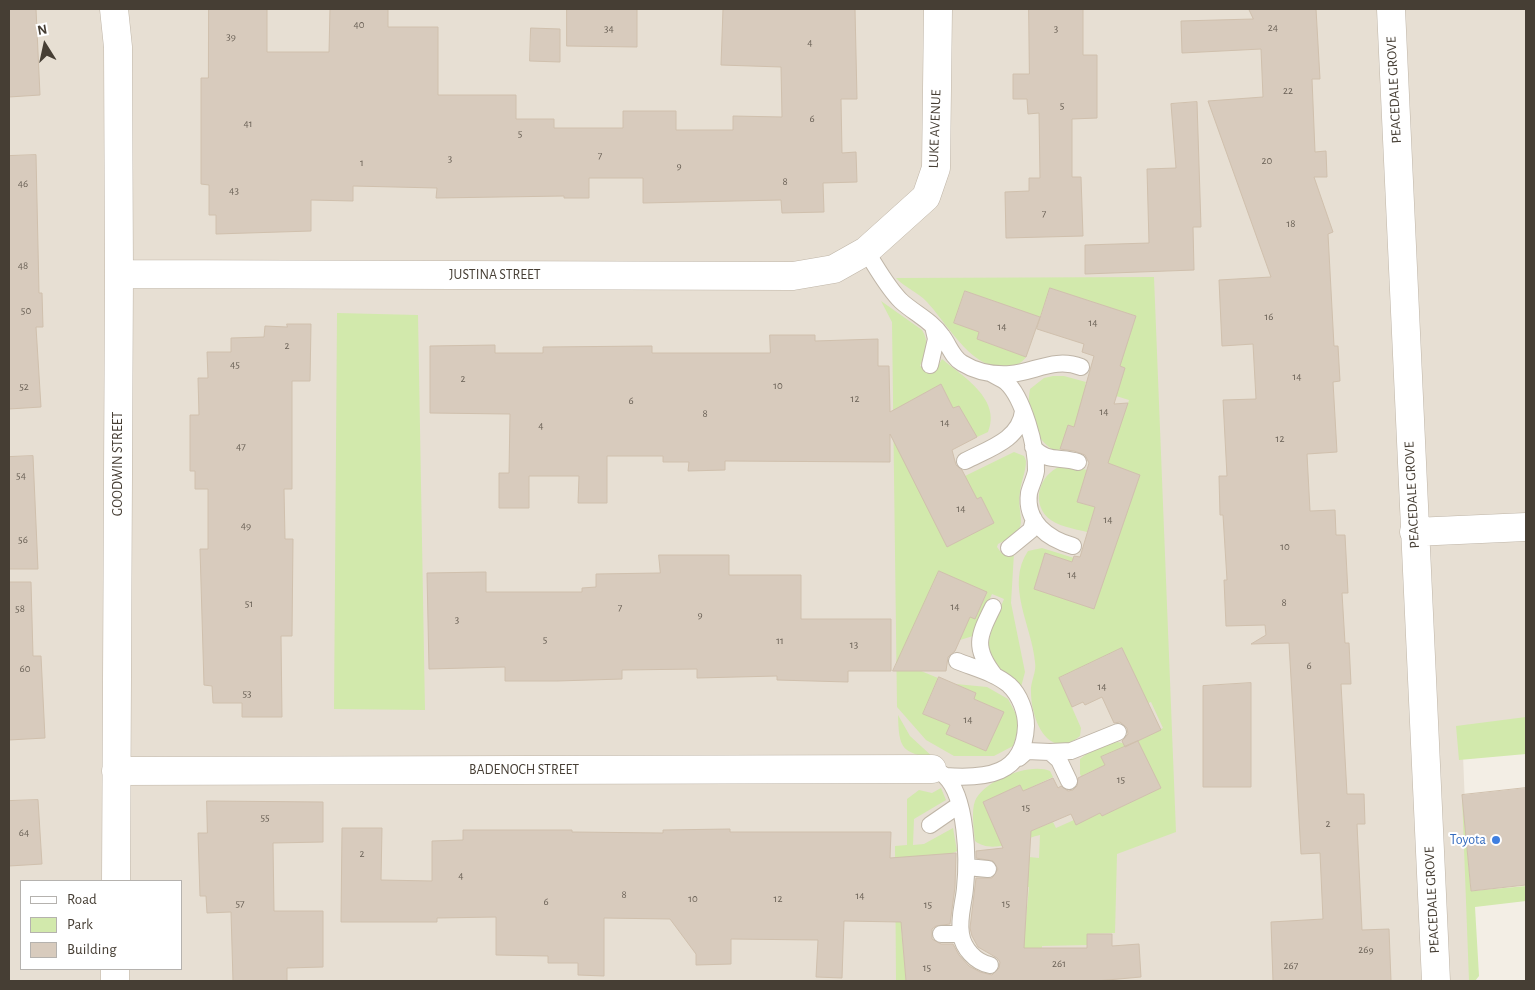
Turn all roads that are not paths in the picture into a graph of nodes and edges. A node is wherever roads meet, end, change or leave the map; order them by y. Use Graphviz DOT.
graph roads {
  1 [pos="114,9"];
  2 [pos="122,9"];
  3 [pos="938,9"];
  4 [pos="1391,9"];
  5 [pos="118,46"];
  6 [pos="866,251"];
  7 [pos="119,274"];
  8 [pos="933,326"];
  9 [pos="930,366"];
  10 [pos="1081,367"];
  11 [pos="992,374"];
  12 [pos="1023,411"];
  13 [pos="1033,447"];
  14 [pos="965,461"];
  15 [pos="1078,462"];
  16 [pos="1034,519"];
  17 [pos="1526,527"];
  18 [pos="1414,532"];
  19 [pos="1073,546"];
  20 [pos="1009,548"];
  21 [pos="992,607"];
  22 [pos="957,661"];
  23 [pos="995,676"];
  24 [pos="1118,732"];
  25 [pos="1050,752"];
  26 [pos="1019,758"];
  27 [pos="116,771"];
  28 [pos="939,772"];
  29 [pos="1069,781"];
  30 [pos="959,805"];
  31 [pos="930,825"];
  32 [pos="967,867"];
  33 [pos="988,869"];
  34 [pos="116,880"];
  35 [pos="941,934"];
  36 [pos="961,934"];
  37 [pos="990,965"];
  38 [pos="1436,981"];
  1 -- 5 [label="street, GOODWIN STREET"];
  2 -- 5 [label="street, GOODWIN STREET"];
  3 -- 6 [label="street, LUKE AVENUE"];
  4 -- 18 [label="street, PEACEDALE GROVE"];
  5 -- 7 [label="street, GOODWIN STREET"];
  6 -- 7 [label="street, JUSTINA STREET"];
  6 -- 8 [label="lane"];
  7 -- 27 [label="street, GOODWIN STREET"];
  8 -- 9 [label="lane"];
  8 -- 11 [label="lane"];
  10 -- 11 [label="lane"];
  11 -- 12 [label="lane"];
  12 -- 13 [label="lane"];
  12 -- 14 [label="lane"];
  13 -- 15 [label="lane"];
  13 -- 16 [label="lane"];
  16 -- 19 [label="lane"];
  16 -- 20 [label="lane"];
  17 -- 18 [label="street"];
  18 -- 38 [label="street, PEACEDALE GROVE"];
  21 -- 23 [label="lane"];
  22 -- 23 [label="lane"];
  23 -- 26 [label="lane"];
  24 -- 25 [label="lane"];
  25 -- 26 [label="lane"];
  25 -- 29 [label="lane"];
  26 -- 28 [label="lane"];
  27 -- 28 [label="street, BADENOCH STREET"];
  27 -- 34 [label="street, GOODWIN STREET"];
  28 -- 30 [label="lane"];
  30 -- 31 [label="lane"];
  30 -- 32 [label="lane"];
  32 -- 33 [label="lane"];
  32 -- 36 [label="lane"];
  35 -- 36 [label="lane"];
  36 -- 37 [label="lane"];
}
